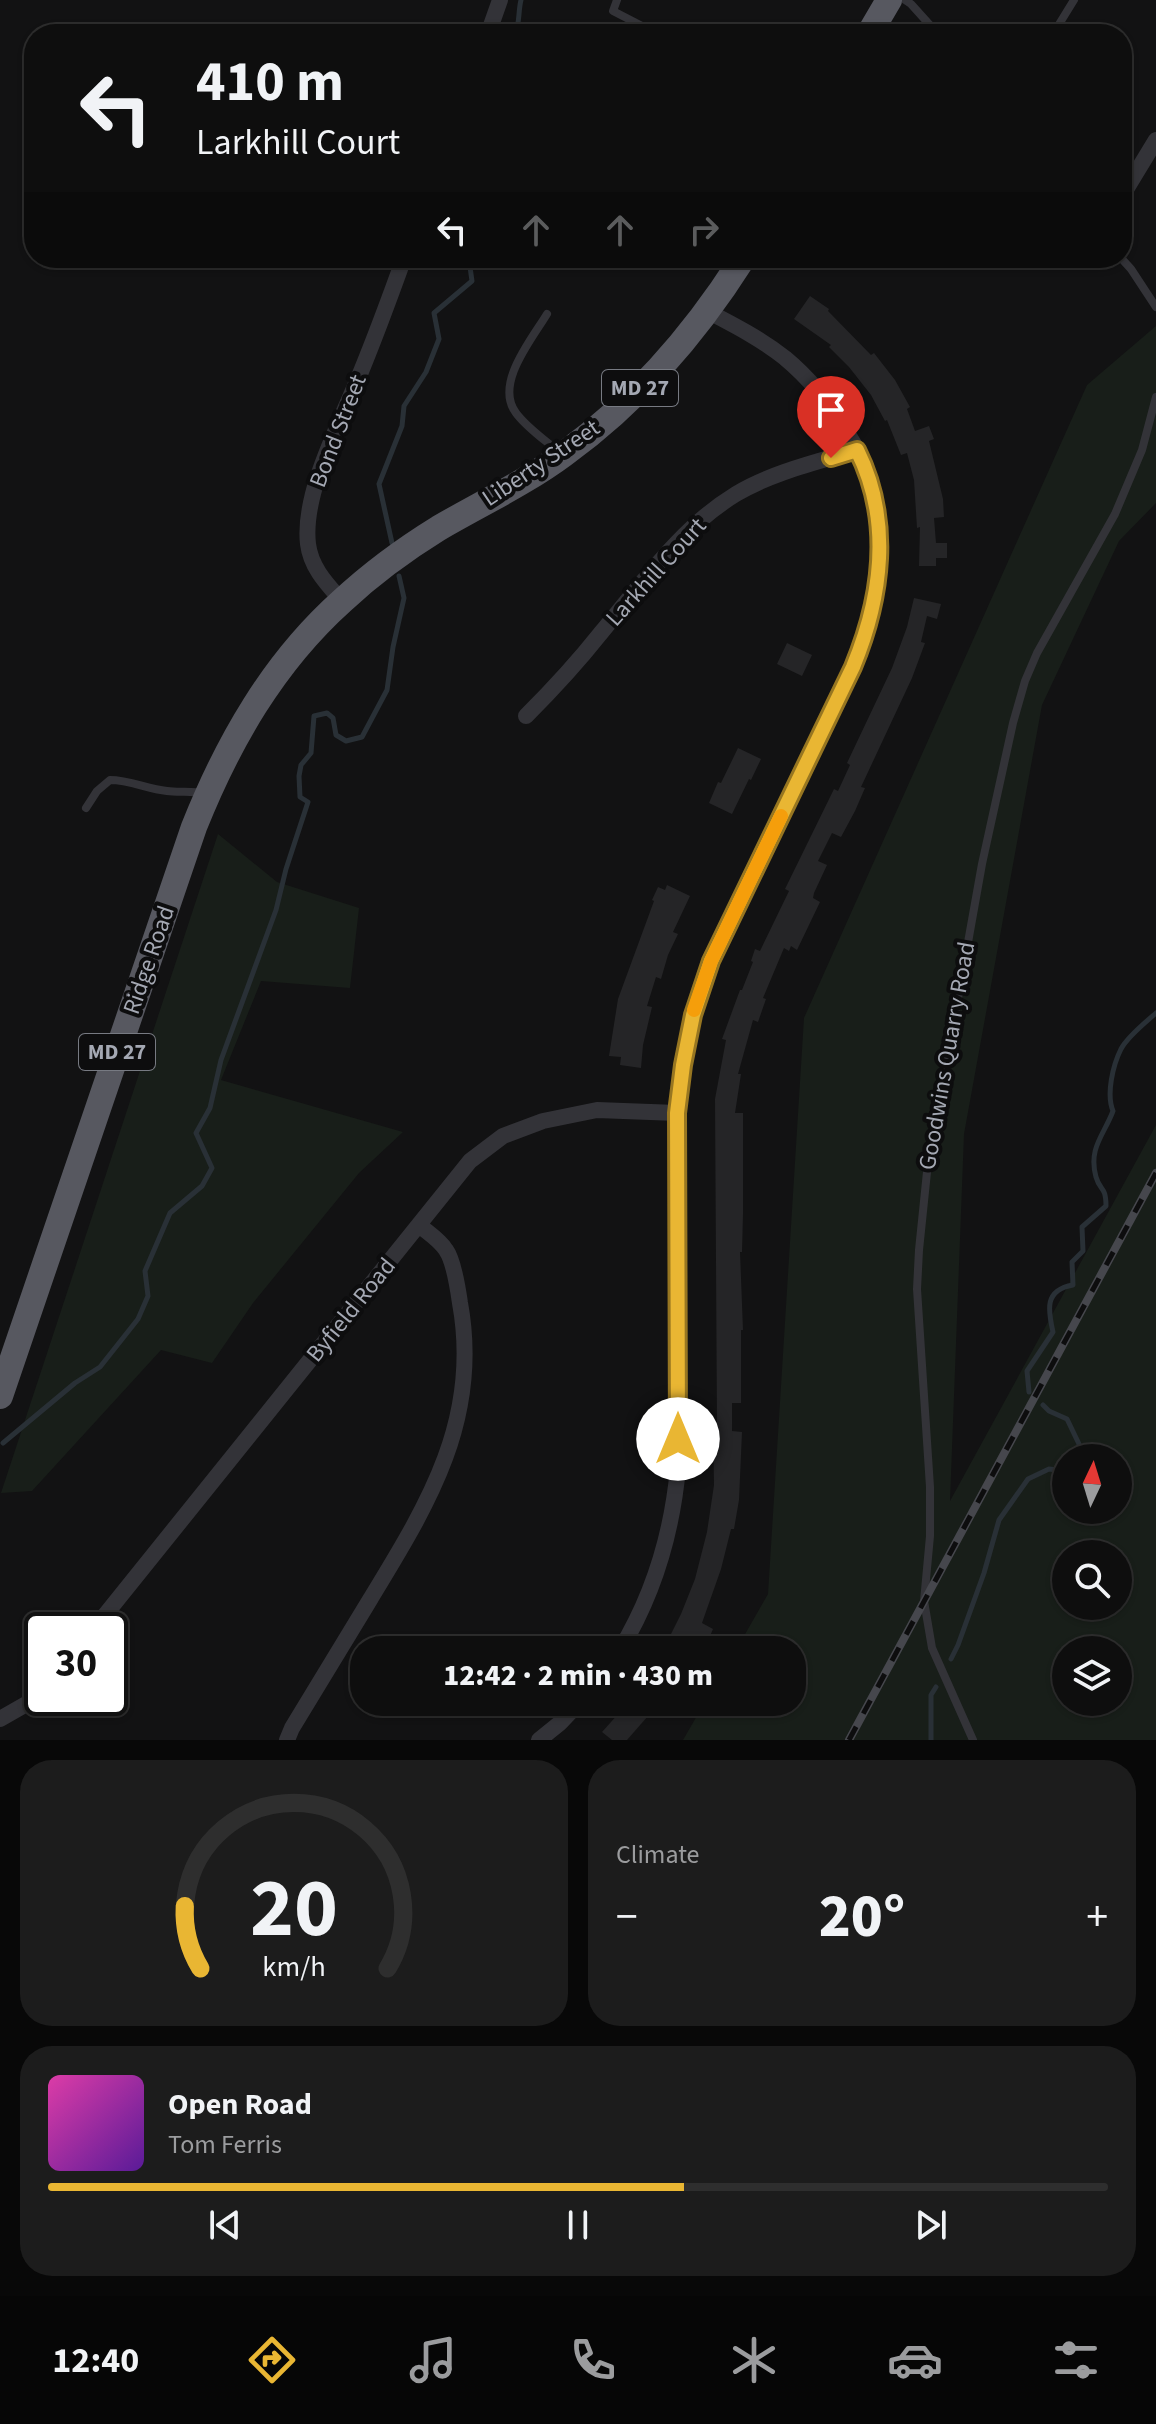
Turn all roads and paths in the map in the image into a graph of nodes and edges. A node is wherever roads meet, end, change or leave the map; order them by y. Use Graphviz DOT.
graph roads {
  1 [pos="500,0"];
  2 [pos="617,0"];
  3 [pos="889,0"];
  4 [pos="905,0"];
  5 [pos="1074,0"];
  6 [pos="492,24"];
  7 [pos="638,24"];
  8 [pos="875,24"];
  9 [pos="929,24"];
  10 [pos="1059,24"];
  11 [pos="1156,140"];
  12 [pos="1132,180"];
  13 [pos="400,268"];
  14 [pos="736,268"];
  15 [pos="1130,268"];
  16 [pos="1156,307"];
  17 [pos="707,311"];
  18 [pos="547,314"];
  19 [pos="1156,397"];
  20 [pos="857,450"];
  21 [pos="563,455"];
  22 [pos="342,601"];
  23 [pos="526,716"];
  24 [pos="207,795"];
  25 [pos="86,808"];
  26 [pos="677,1113"];
  27 [pos="419,1225"];
  28 [pos="0,1396"];
  29 [pos="107,1612"];
  30 [pos="629,1636"];
  31 [pos="24,1705"];
  32 [pos="567,1716"];
  33 [pos="0,1719"];
  34 [pos="287,1740"];
  35 [pos="539,1740"];
  36 [pos="973,1740"];
  1 -- 6 [label="street"];
  2 -- 7 [label="lane"];
  3 -- 8 [label="highway"];
  4 -- 9 [label="lane"];
  5 -- 10 [label="lane"];
  11 -- 12 [label="street"];
  13 -- 22 [label="street, Bond Street"];
  14 -- 17 [label="highway, Liberty Street / MD 27"];
  15 -- 16 [label="lane"];
  17 -- 20 [label="street"];
  17 -- 21 [label="highway, Liberty Street / MD 27"];
  18 -- 21 [label="lane"];
  19 -- 36 [label="lane, Goodwins Quarry Road"];
  20 -- 23 [label="street, Larkhill Court"];
  20 -- 26 [label="street"];
  21 -- 22 [label="highway, Liberty Street / MD 27"];
  22 -- 24 [label="highway, Ridge Road / MD 27"];
  24 -- 25 [label="lane"];
  24 -- 28 [label="highway, Ridge Road / MD 27"];
  26 -- 27 [label="street, Byfield Road"];
  26 -- 30 [label="street"];
  27 -- 29 [label="street, Byfield Road"];
  27 -- 34 [label="street"];
  31 -- 33 [label="street"];
  32 -- 35 [label="street"];
}
